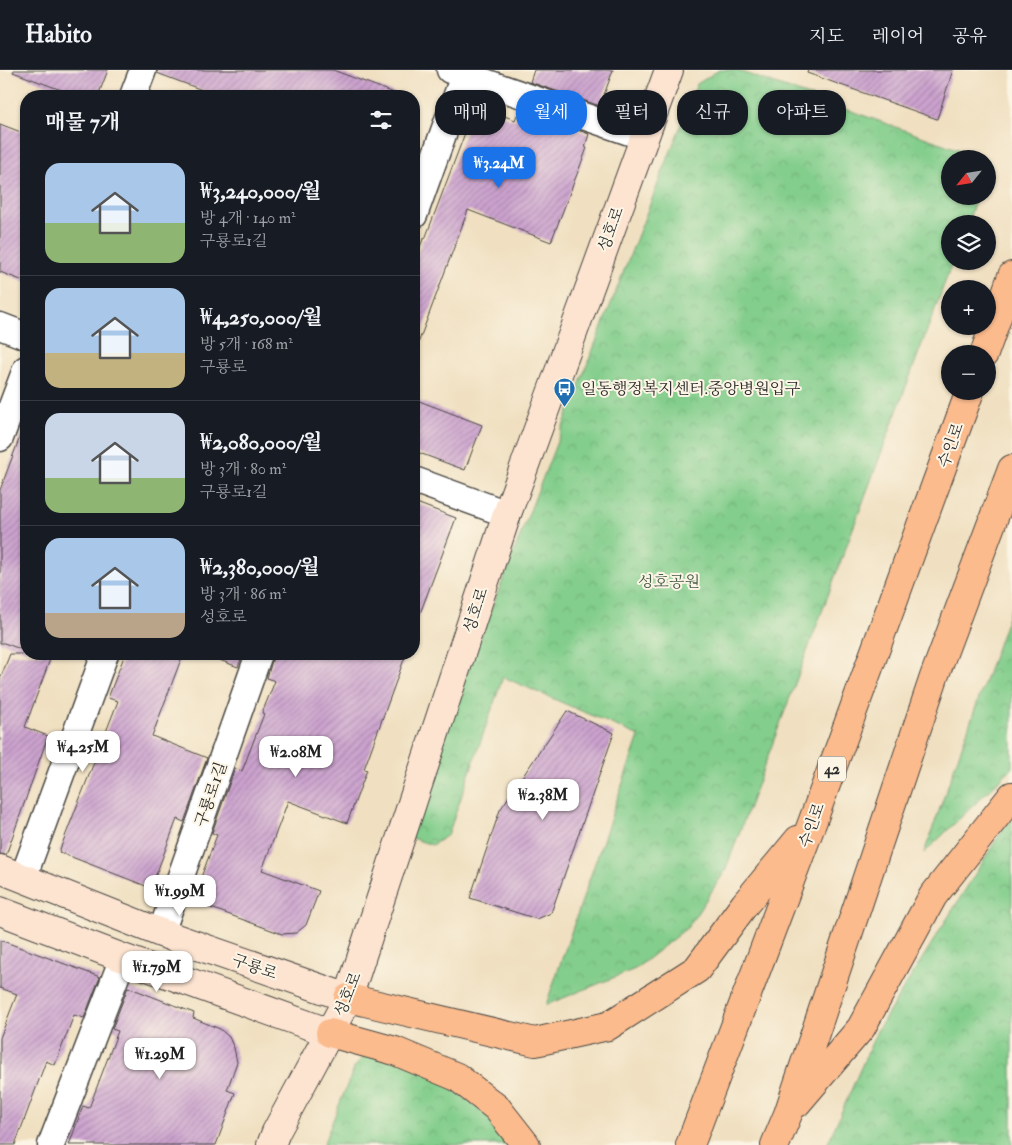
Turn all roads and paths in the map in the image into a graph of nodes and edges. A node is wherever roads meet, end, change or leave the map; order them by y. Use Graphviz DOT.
graph roads {
  1 [pos="143,70"];
  2 [pos="669,70"];
  3 [pos="460,72"];
  4 [pos="135,90"];
  5 [pos="644,137"];
  6 [pos="420,196"];
  7 [pos="1012,276"];
  8 [pos="0,326"];
  9 [pos="20,334"];
  10 [pos="987,345"];
  11 [pos="20,385"];
  12 [pos="967,400"];
  13 [pos="0,438"];
  14 [pos="1012,469"];
  15 [pos="420,482"];
  16 [pos="507,514"];
  17 [pos="102,660"];
  18 [pos="257,660"];
  19 [pos="1012,796"];
  20 [pos="812,823"];
  21 [pos="11,874"];
  22 [pos="0,911"];
  23 [pos="161,934"];
  24 [pos="123,958"];
  25 [pos="348,998"];
  26 [pos="330,1033"];
  27 [pos="788,1114"];
  28 [pos="51,1145"];
  29 [pos="271,1145"];
  30 [pos="526,1145"];
  31 [pos="690,1145"];
  32 [pos="775,1145"];
  1 -- 4 [label="street"];
  2 -- 5 [label="street, 성호로"];
  3 -- 5 [label="street"];
  3 -- 6 [label="street"];
  5 -- 16 [label="street, 성호로"];
  7 -- 10 [label="highway"];
  8 -- 9 [label="street"];
  11 -- 13 [label="street"];
  12 -- 20 [label="highway, 수인로 / 42"];
  14 -- 27 [label="highway"];
  15 -- 16 [label="street"];
  16 -- 25 [label="street, 성호로"];
  17 -- 21 [label="street, 구룡로"];
  18 -- 23 [label="street, 구룡로1길"];
  19 -- 27 [label="highway"];
  20 -- 25 [label="highway"];
  20 -- 31 [label="highway, 수인로 / 42"];
  21 -- 23 [label="street, 구룡로"];
  22 -- 24 [label="street"];
  23 -- 25 [label="street, 구룡로"];
  24 -- 26 [label="street"];
  24 -- 28 [label="street"];
  25 -- 26 [label="street, 성호로"];
  26 -- 29 [label="street, 성호로"];
  26 -- 30 [label="highway"];
  27 -- 32 [label="highway"];
}
